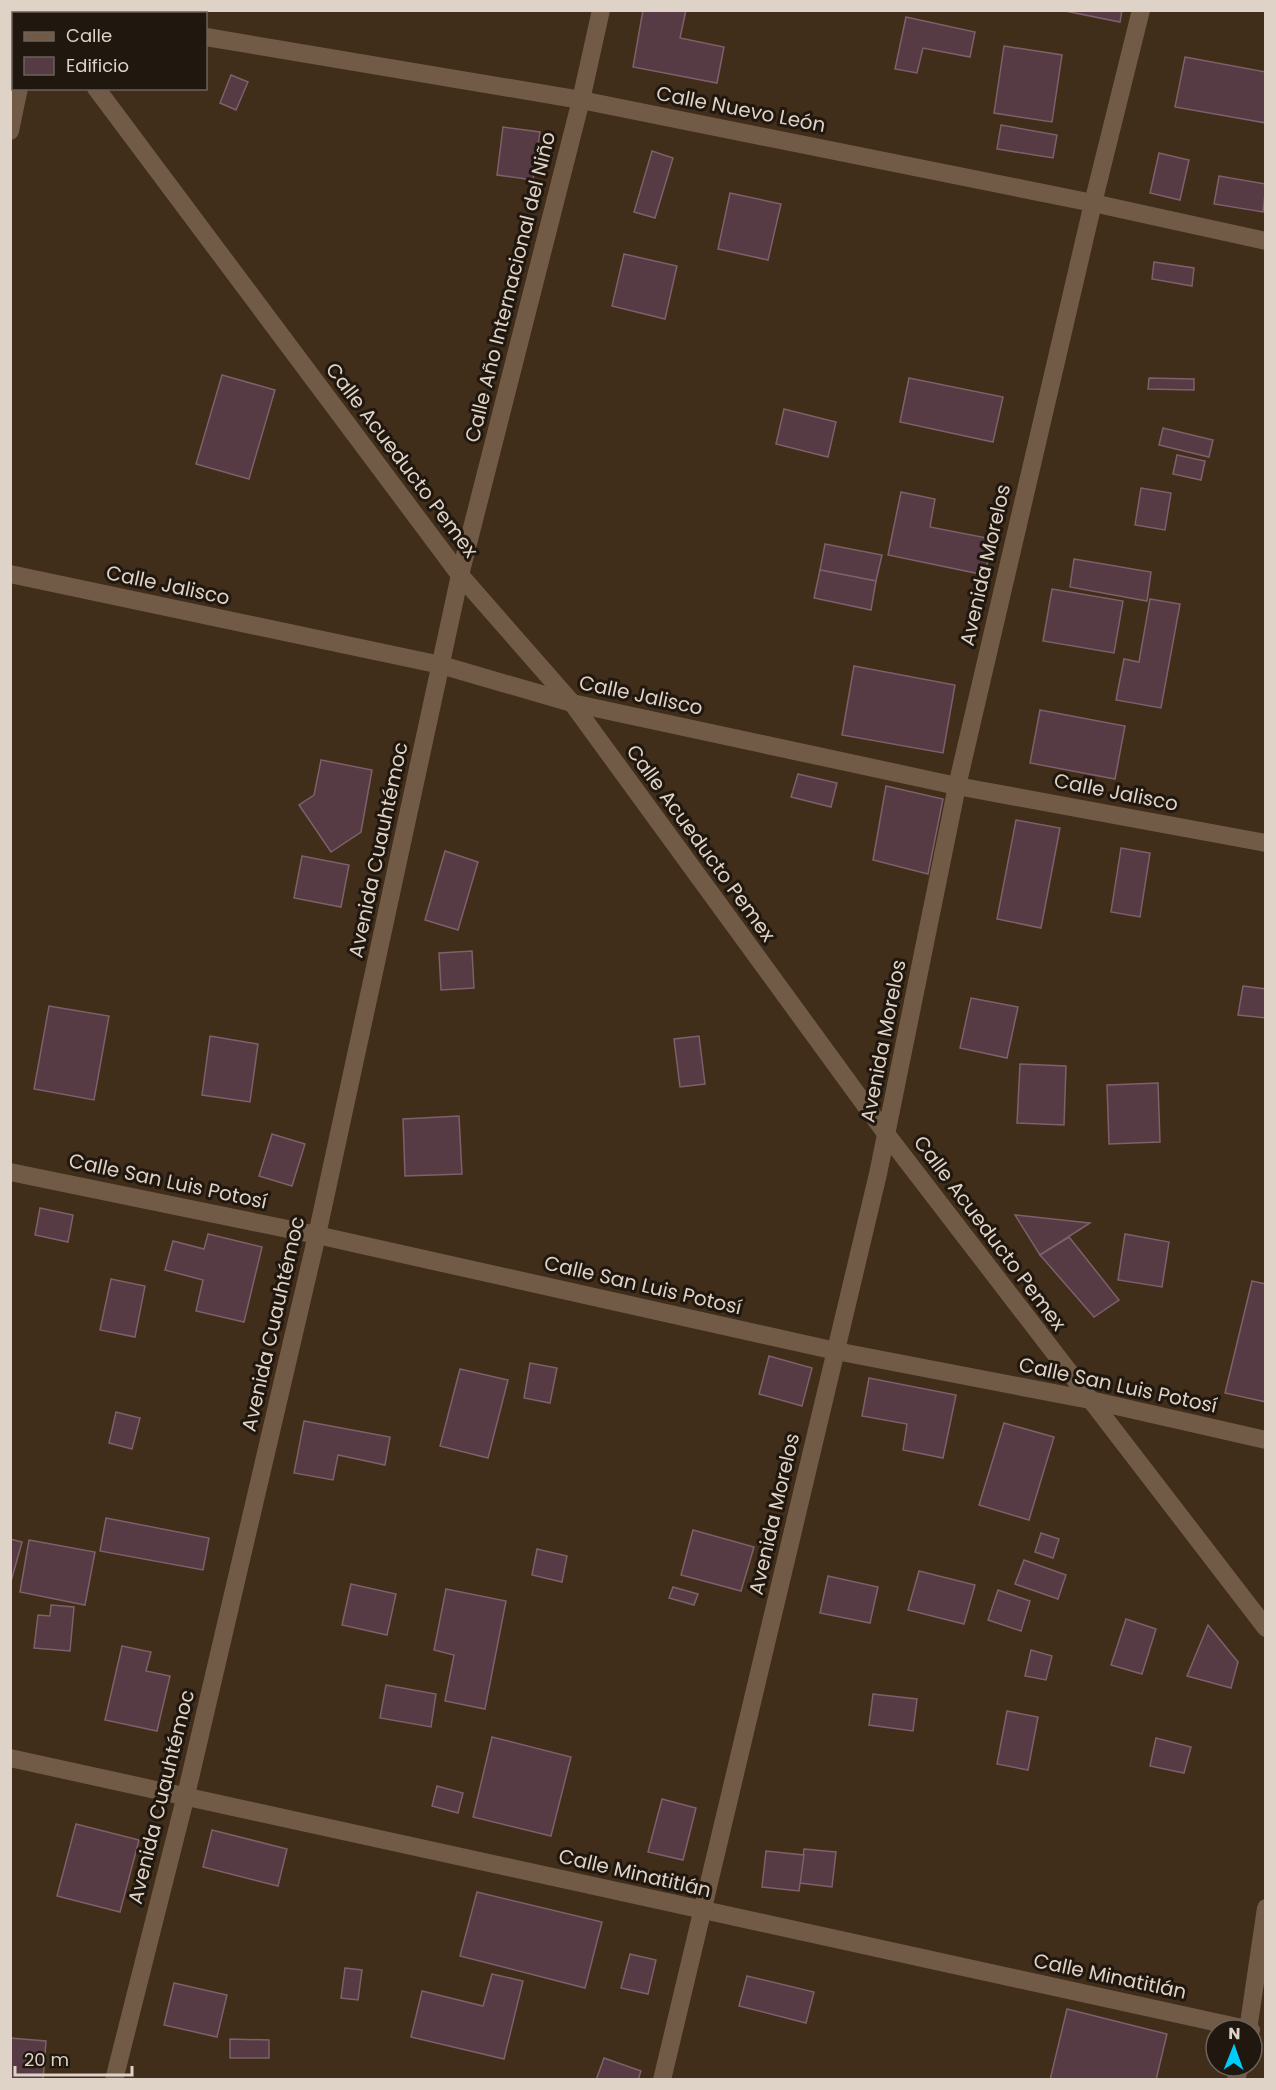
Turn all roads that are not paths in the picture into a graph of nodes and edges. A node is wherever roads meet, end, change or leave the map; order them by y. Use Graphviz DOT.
graph roads {
  1 [pos="602,10"];
  2 [pos="1141,10"];
  3 [pos="207,37"];
  4 [pos="19,90"];
  5 [pos="97,90"];
  6 [pos="581,100"];
  7 [pos="10,131"];
  8 [pos="1093,203"];
  9 [pos="1266,241"];
  10 [pos="10,574"];
  11 [pos="460,575"];
  12 [pos="441,665"];
  13 [pos="572,703"];
  14 [pos="957,786"];
  15 [pos="1266,843"];
  16 [pos="887,1135"];
  17 [pos="10,1172"];
  18 [pos="317,1235"];
  19 [pos="836,1351"];
  20 [pos="1090,1400"];
  21 [pos="1266,1440"];
  22 [pos="1266,1628"];
  23 [pos="10,1758"];
  24 [pos="186,1796"];
  25 [pos="1266,1908"];
  26 [pos="702,1911"];
  27 [pos="1254,2018"];
  28 [pos="1204,2020"];
  29 [pos="114,2079"];
  30 [pos="662,2079"];
  1 -- 6 [label="street, Calle Año Internacional del Niño"];
  2 -- 8 [label="street, Avenida Morelos"];
  3 -- 6 [label="street, Calle Nuevo León"];
  4 -- 7 [label="street"];
  5 -- 11 [label="street, Calle Acueducto Pemex"];
  6 -- 8 [label="street, Calle Nuevo León"];
  6 -- 11 [label="street, Calle Año Internacional del Niño"];
  8 -- 9 [label="street, Calle Nuevo León"];
  8 -- 14 [label="street, Avenida Morelos"];
  10 -- 12 [label="street, Calle Jalisco"];
  11 -- 12 [label="street, Avenida Cuauhtémoc"];
  11 -- 13 [label="street, Calle Acueducto Pemex"];
  12 -- 13 [label="street, Calle Jalisco"];
  12 -- 18 [label="street, Avenida Cuauhtémoc"];
  13 -- 14 [label="street, Calle Jalisco"];
  13 -- 16 [label="street, Calle Acueducto Pemex"];
  14 -- 15 [label="street, Calle Jalisco"];
  14 -- 16 [label="street, Avenida Morelos"];
  16 -- 19 [label="street, Avenida Morelos"];
  16 -- 20 [label="street, Calle Acueducto Pemex"];
  17 -- 18 [label="street, Calle San Luis Potosí"];
  18 -- 19 [label="street, Calle San Luis Potosí"];
  18 -- 24 [label="street, Avenida Cuauhtémoc"];
  19 -- 20 [label="street, Calle San Luis Potosí"];
  19 -- 26 [label="street, Avenida Morelos"];
  20 -- 21 [label="street, Calle San Luis Potosí"];
  20 -- 22 [label="street, Calle Acueducto Pemex"];
  23 -- 24 [label="street, Calle Minatitlán"];
  24 -- 26 [label="street, Calle Minatitlán"];
  24 -- 29 [label="street, Avenida Cuauhtémoc"];
  25 -- 27 [label="street"];
  26 -- 28 [label="street, Calle Minatitlán"];
  26 -- 30 [label="street, Avenida Morelos"];
}
